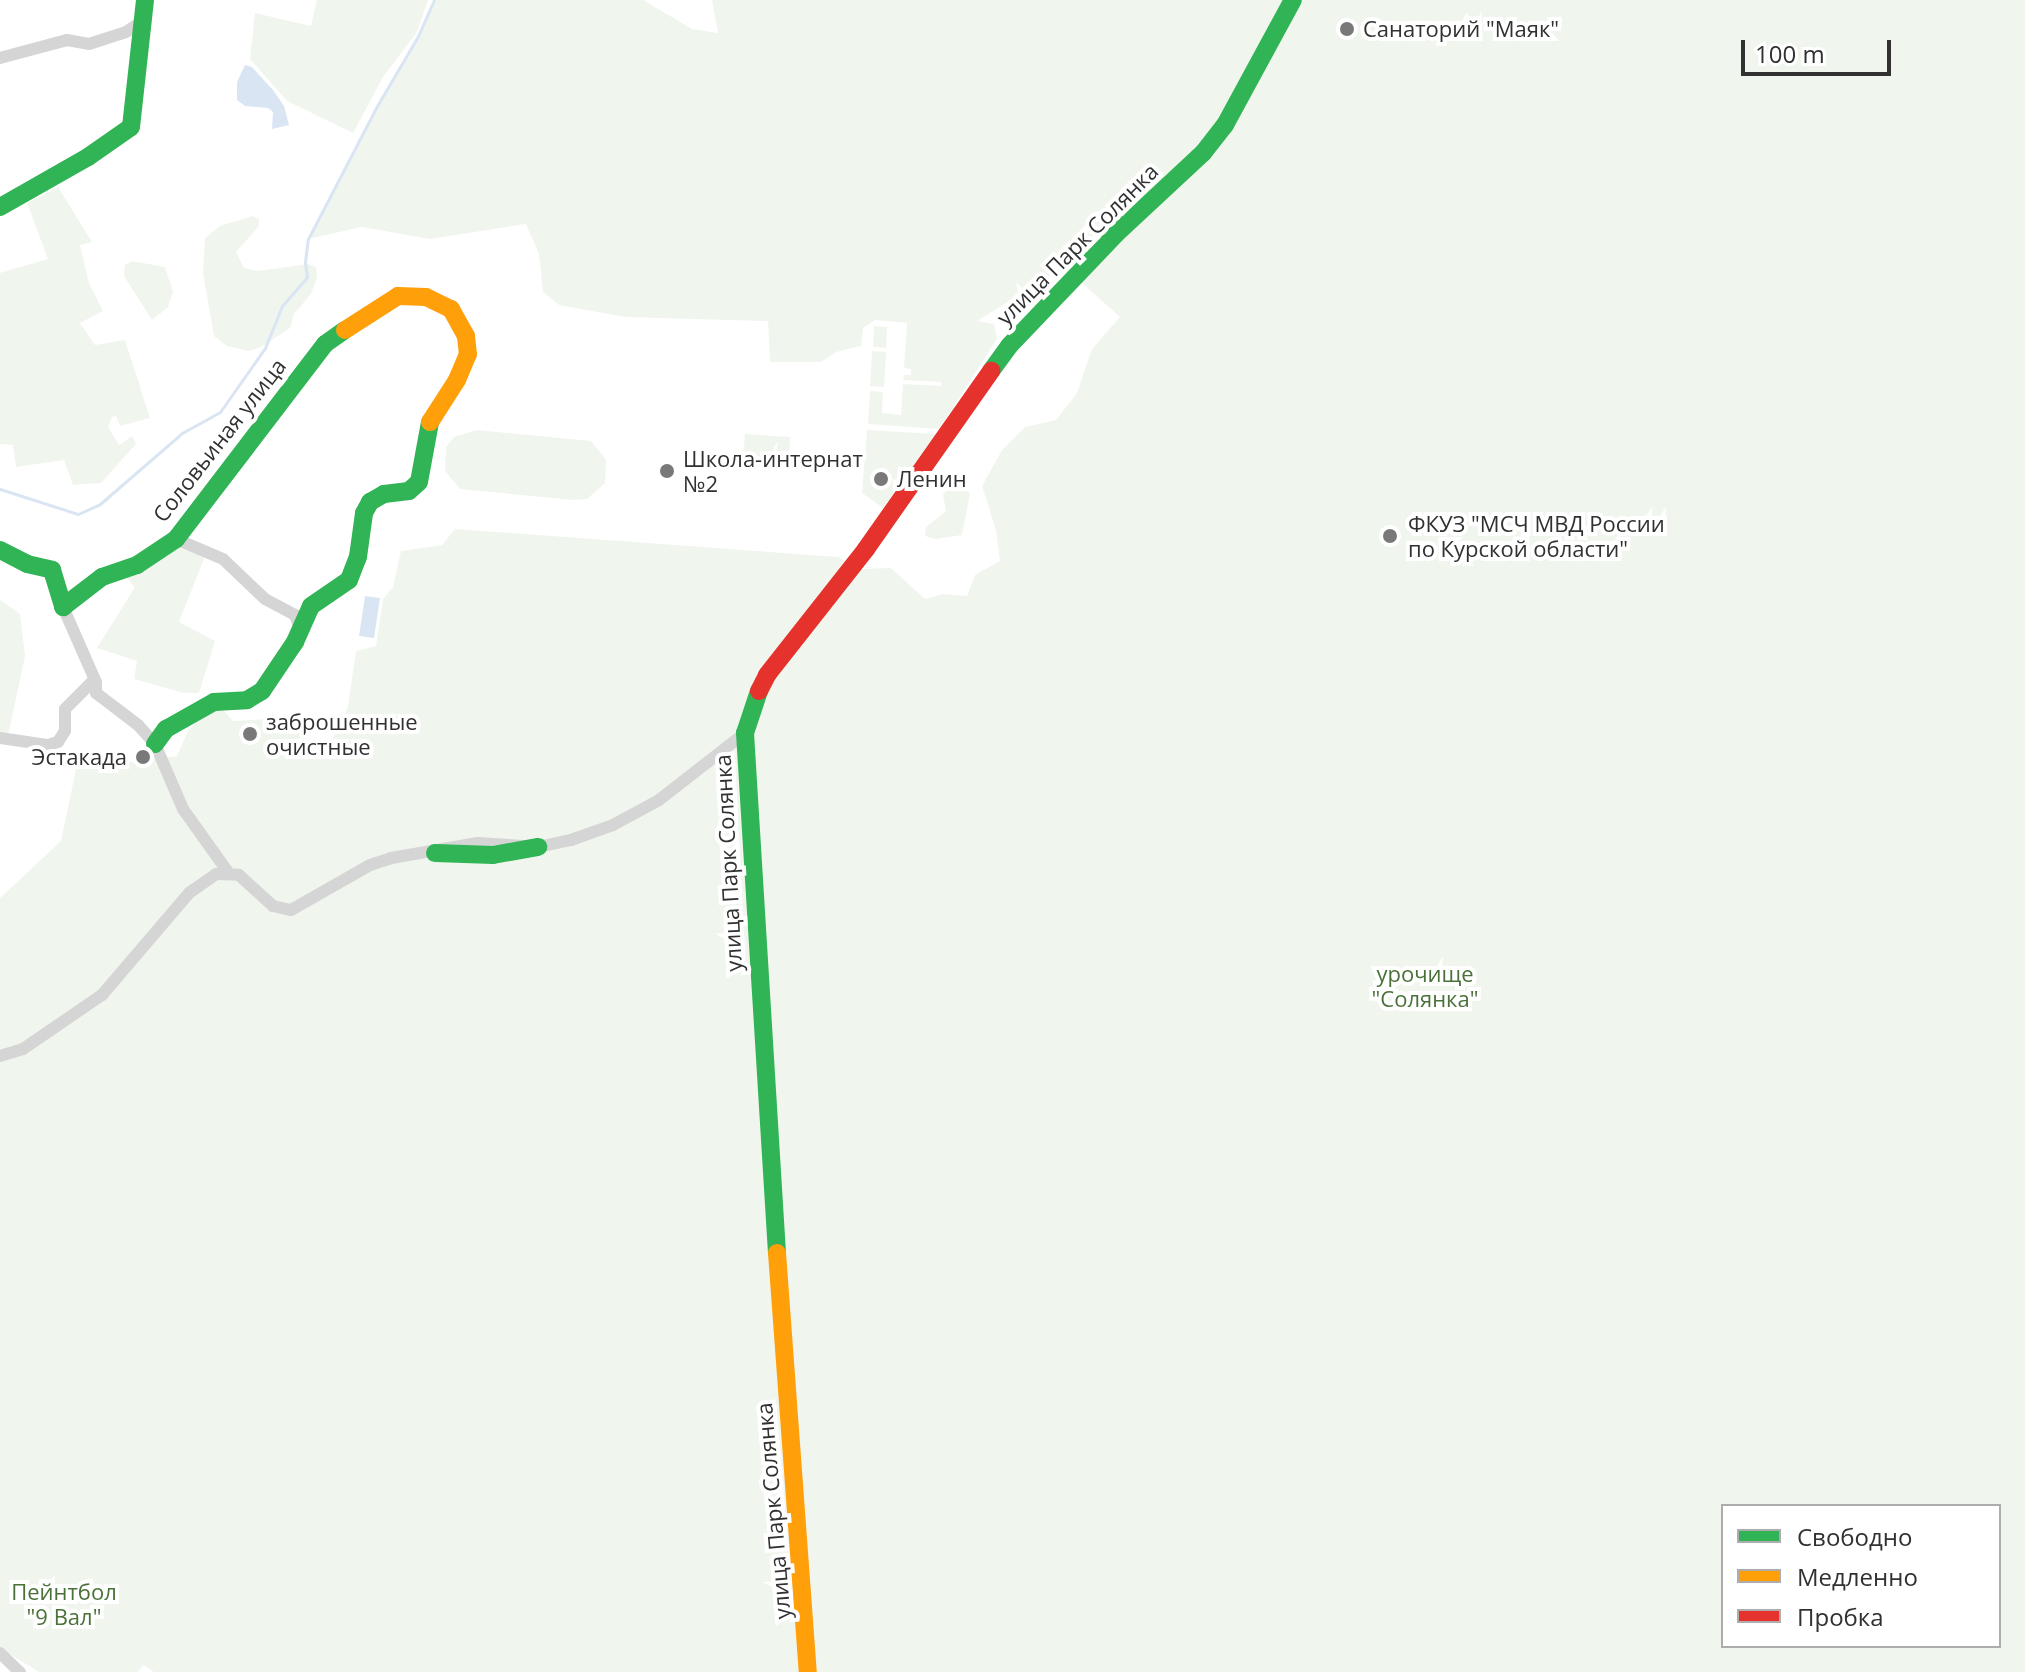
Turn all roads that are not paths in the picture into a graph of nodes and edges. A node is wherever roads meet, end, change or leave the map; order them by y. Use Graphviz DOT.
graph roads {
  1 [pos="145,0"];
  2 [pos="1293,0"];
  3 [pos="144,20"];
  4 [pos="0,58"];
  5 [pos="0,207"];
  6 [pos="176,539"];
  7 [pos="0,550"];
  8 [pos="63,607"];
  9 [pos="300,629"];
  10 [pos="94,680"];
  11 [pos="745,733"];
  12 [pos="0,738"];
  13 [pos="155,744"];
  14 [pos="538,847"];
  15 [pos="435,853"];
  16 [pos="228,872"];
  17 [pos="0,1056"];
  18 [pos="0,1653"];
  19 [pos="20,1672"];
  20 [pos="808,1672"];
  1 -- 3 [label="street"];
  2 -- 11 [label="street, улица Парк Солянка"];
  3 -- 4 [label="street"];
  3 -- 5 [label="street"];
  6 -- 8 [label="street, Соловьиная улица"];
  6 -- 9 [label="street"];
  6 -- 9 [label="street, Соловьиная улица"];
  7 -- 8 [label="street"];
  8 -- 10 [label="street"];
  9 -- 13 [label="street"];
  10 -- 12 [label="street"];
  10 -- 13 [label="street"];
  11 -- 14 [label="street"];
  11 -- 20 [label="street, улица Парк Солянка"];
  13 -- 16 [label="street"];
  14 -- 15 [label="street"];
  15 -- 16 [label="street"];
  16 -- 17 [label="street"];
  18 -- 19 [label="street"];
}
